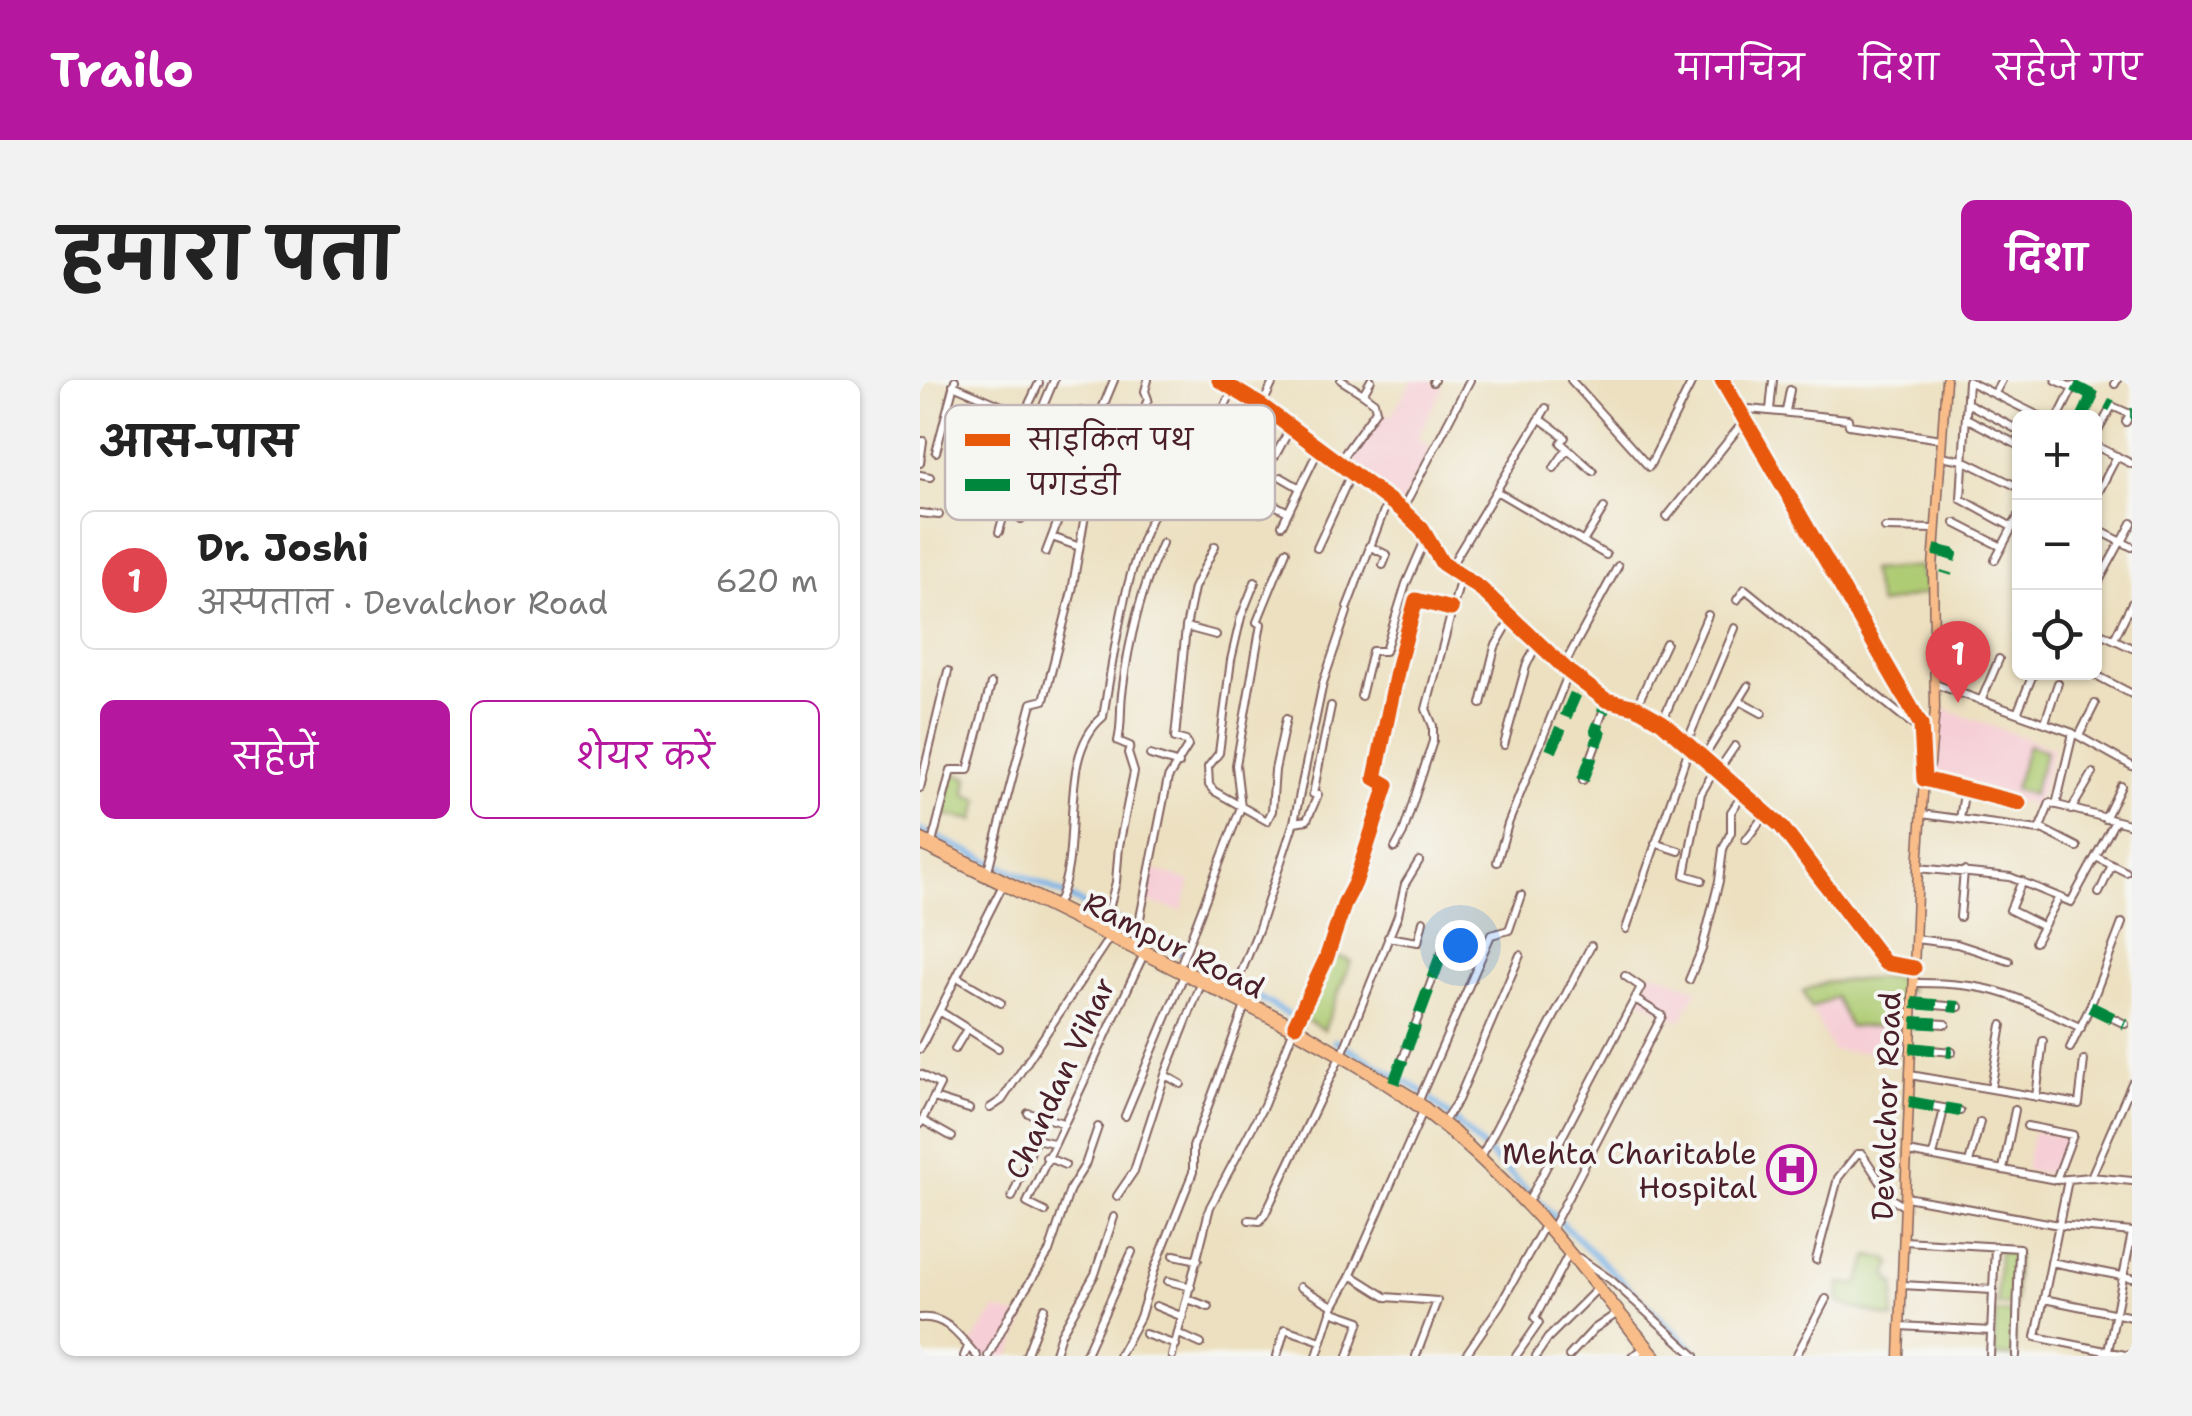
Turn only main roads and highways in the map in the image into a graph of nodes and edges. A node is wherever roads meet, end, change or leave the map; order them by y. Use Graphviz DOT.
graph roads {
  1 [pos="1946,380"];
  2 [pos="920,841"];
  3 [pos="1080,919"];
  4 [pos="1294,1028"];
  5 [pos="1343,1050"];
  6 [pos="1553,1224"];
  7 [pos="1646,1352"];
  8 [pos="1657,1356"];
  9 [pos="1899,1356"];
  1 -- 9 [label="main road, Devalchor Road"];
  2 -- 3 [label="main road, Rampur Road"];
  2 -- 3 [label="main road"];
  3 -- 4 [label="main road, Rampur Road"];
  3 -- 4 [label="main road"];
  4 -- 5 [label="main road, Rampur Road"];
  5 -- 6 [label="main road, Rampur Road"];
  5 -- 6 [label="main road"];
  6 -- 7 [label="main road, Rampur Road"];
  6 -- 8 [label="main road"];
}
